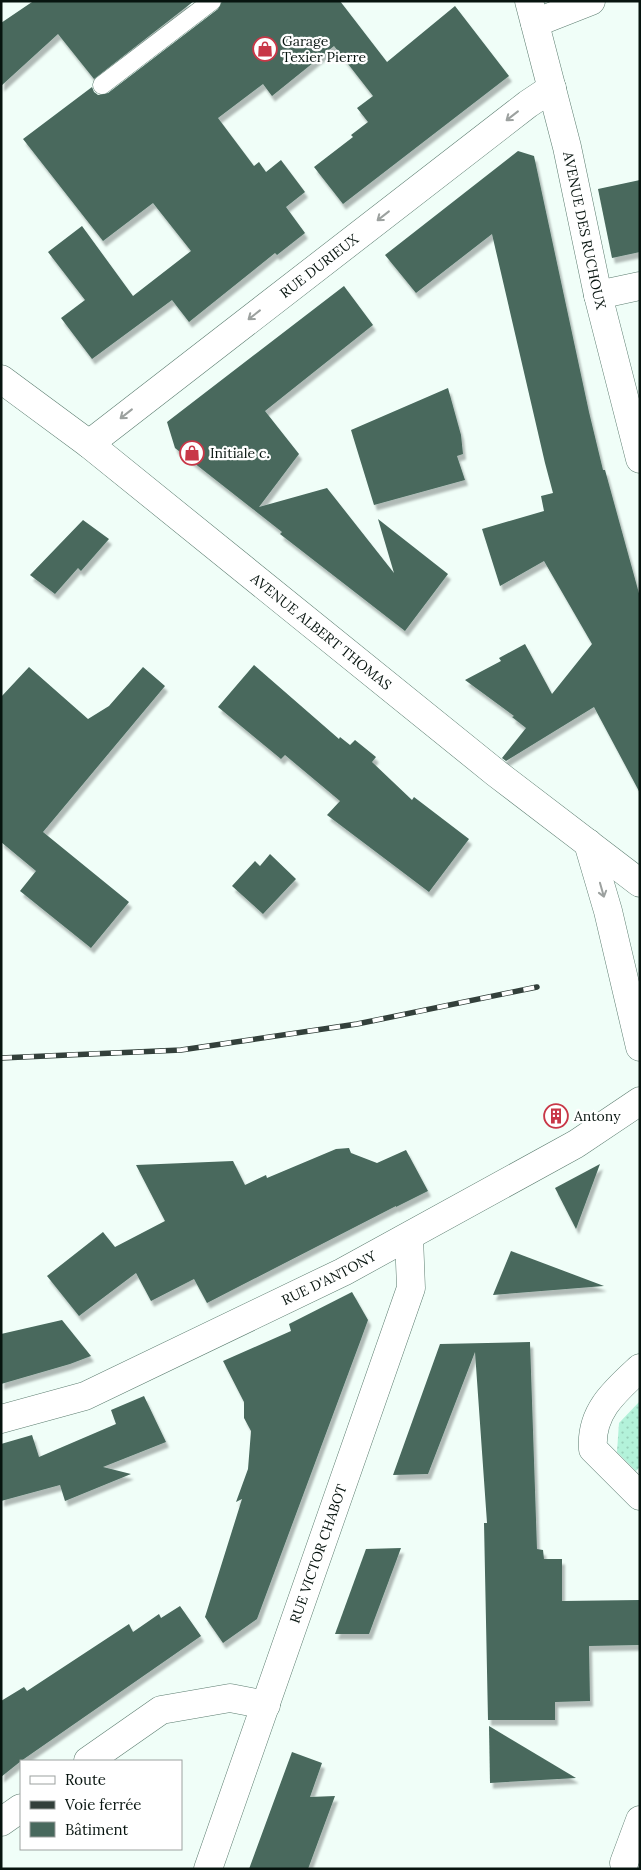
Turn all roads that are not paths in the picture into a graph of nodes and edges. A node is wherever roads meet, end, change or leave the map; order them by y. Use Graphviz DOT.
graph roads {
  1 [pos="212,1"];
  2 [pos="591,1"];
  3 [pos="532,12"];
  4 [pos="102,85"];
  5 [pos="552,88"];
  6 [pos="640,286"];
  7 [pos="598,295"];
  8 [pos="1,379"];
  9 [pos="89,444"];
  10 [pos="640,459"];
  11 [pos="588,843"];
  12 [pos="635,875"];
  13 [pos="640,1047"];
  14 [pos="640,1101"];
  15 [pos="409,1237"];
  16 [pos="640,1368"];
  17 [pos="1,1419"];
  18 [pos="640,1496"];
  19 [pos="266,1705"];
  20 [pos="89,1760"];
  21 [pos="20,1809"];
  22 [pos="640,1820"];
  23 [pos="1,1822"];
  24 [pos="624,1863"];
  25 [pos="208,1869"];
  1 -- 4 [label="lane"];
  2 -- 3 [label="street"];
  3 -- 5 [label="street, AVENUE DES RUCHOUX"];
  5 -- 7 [label="street, AVENUE DES RUCHOUX"];
  5 -- 9 [label="street, RUE DURIEUX, one-way"];
  6 -- 7 [label="street"];
  7 -- 10 [label="street, AVENUE DES RUCHOUX"];
  8 -- 9 [label="street, AVENUE ALBERT THOMAS"];
  9 -- 11 [label="street, AVENUE ALBERT THOMAS"];
  11 -- 12 [label="street, AVENUE ALBERT THOMAS"];
  11 -- 13 [label="street, one-way"];
  14 -- 15 [label="street, RUE D'ANTONY"];
  15 -- 17 [label="street, RUE D'ANTONY"];
  15 -- 19 [label="street, RUE VICTOR CHABOT"];
  16 -- 18 [label="street"];
  19 -- 20 [label="street"];
  19 -- 25 [label="street, RUE VICTOR CHABOT"];
  21 -- 23 [label="street"];
  22 -- 24 [label="street"];
}
